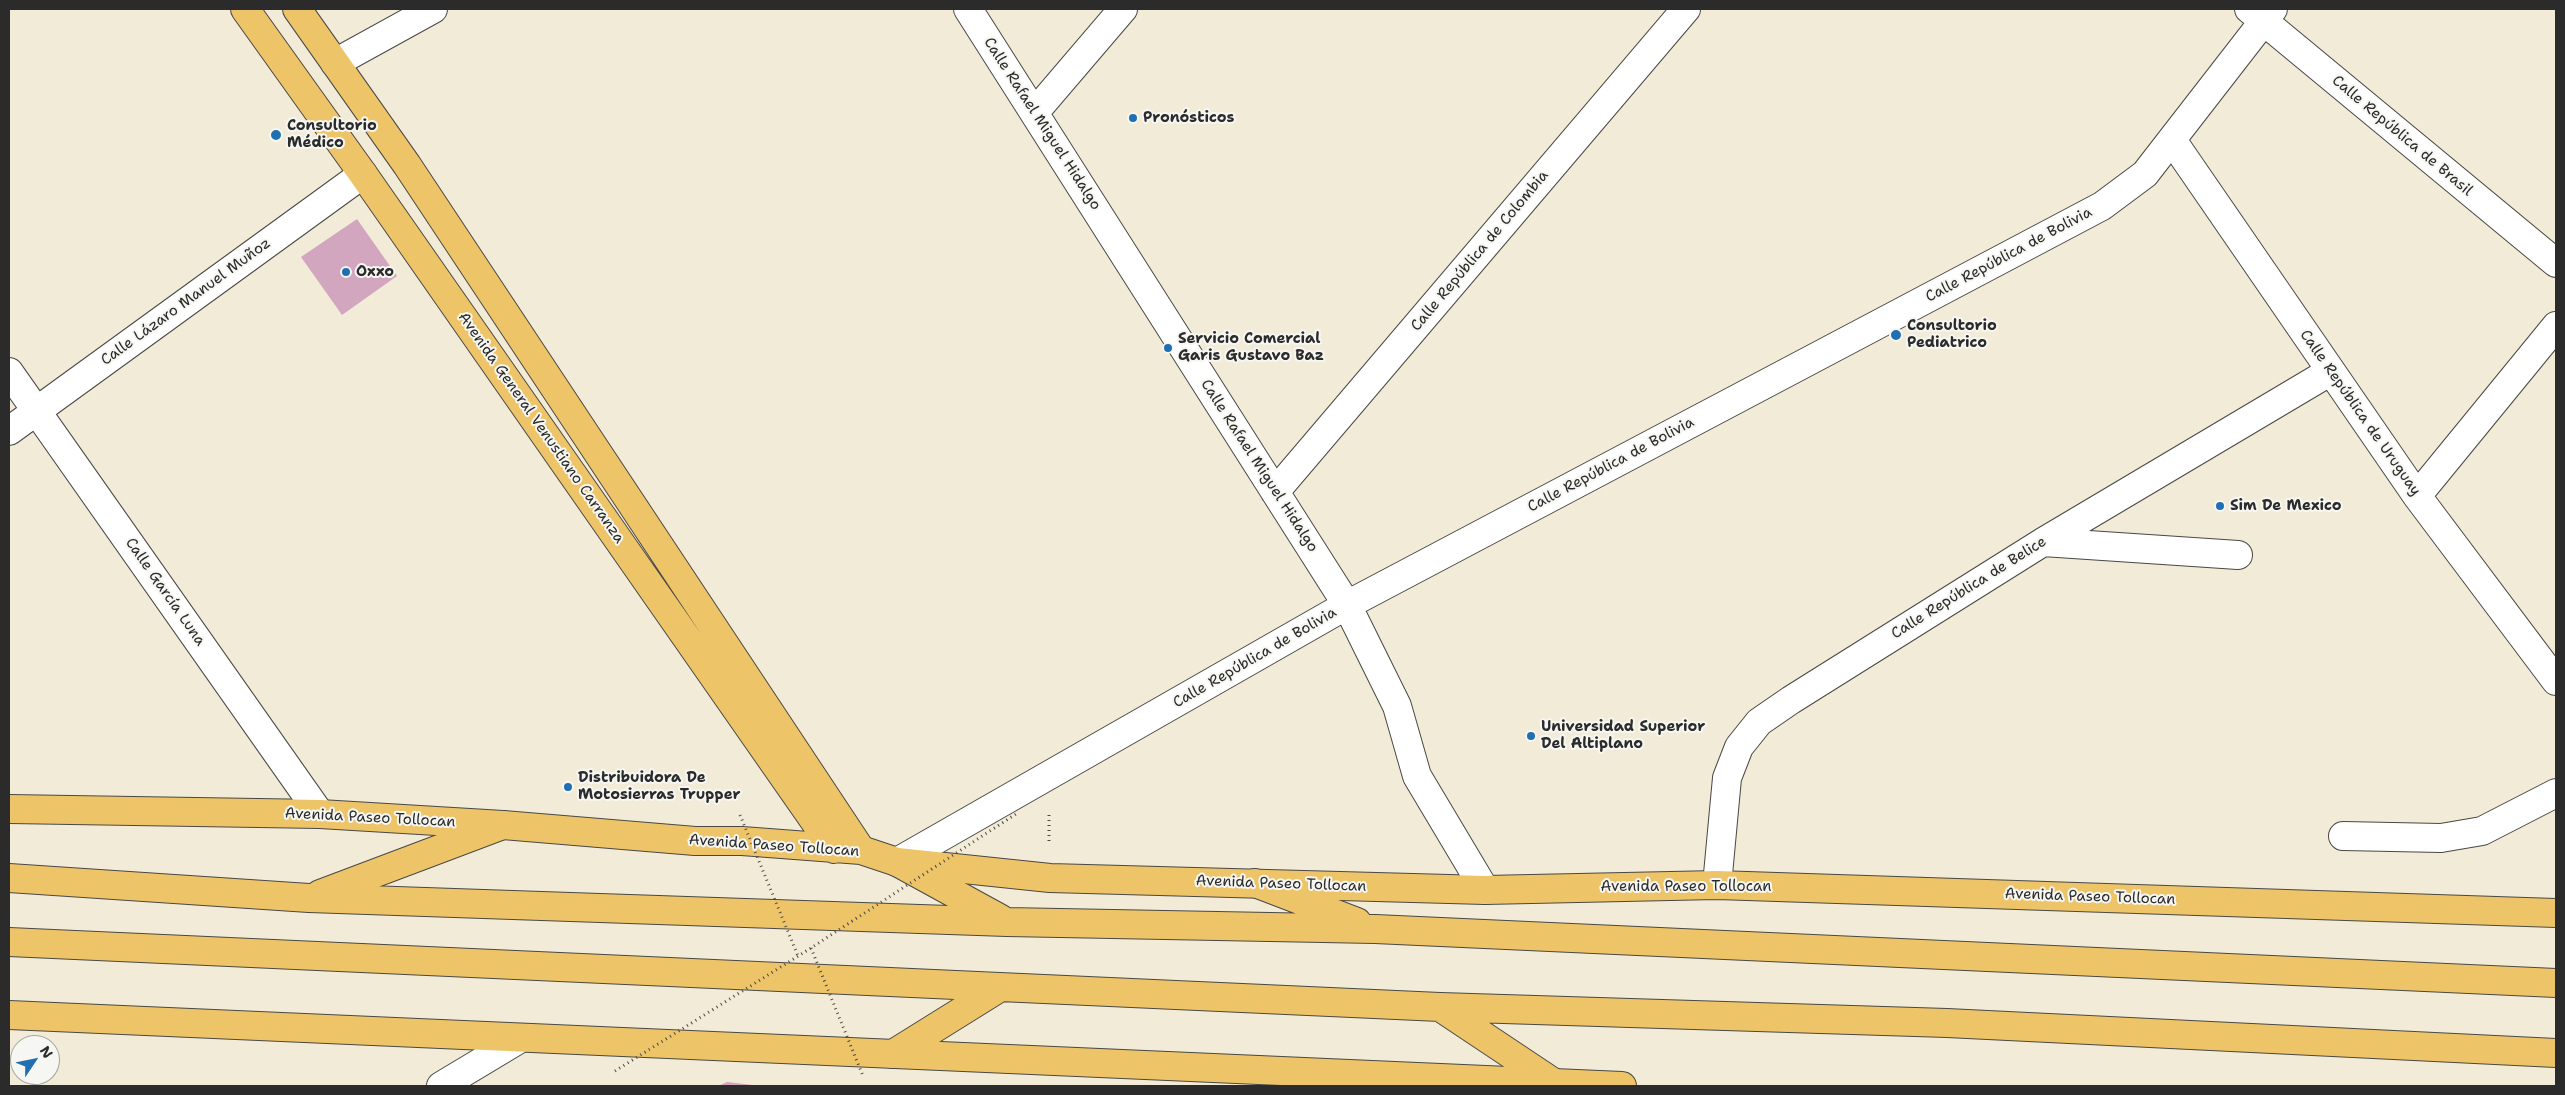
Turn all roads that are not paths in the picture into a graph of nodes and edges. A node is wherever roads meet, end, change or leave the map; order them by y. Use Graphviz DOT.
graph roads {
  1 [pos="245,9"];
  2 [pos="297,9"];
  3 [pos="433,9"];
  4 [pos="968,9"];
  5 [pos="1123,9"];
  6 [pos="1686,9"];
  7 [pos="2261,13"];
  8 [pos="335,62"];
  9 [pos="1035,112"];
  10 [pos="2172,140"];
  11 [pos="364,174"];
  12 [pos="2556,263"];
  13 [pos="2556,326"];
  14 [pos="2331,371"];
  15 [pos="9,372"];
  16 [pos="37,409"];
  17 [pos="9,431"];
  18 [pos="1274,492"];
  19 [pos="2417,496"];
  20 [pos="2043,542"];
  21 [pos="2238,554"];
  22 [pos="1347,605"];
  23 [pos="2556,681"];
  24 [pos="2556,793"];
  25 [pos="9,809"];
  26 [pos="320,814"];
  27 [pos="503,825"];
  28 [pos="2342,836"];
  29 [pos="834,849"];
  30 [pos="861,850"];
  31 [pos="897,862"];
  32 [pos="9,878"];
  33 [pos="1255,883"];
  34 [pos="1717,885"];
  35 [pos="1485,890"];
  36 [pos="309,898"];
  37 [pos="2550,916"];
  38 [pos="1007,922"];
  39 [pos="1375,929"];
  40 [pos="9,942"];
  41 [pos="2556,983"];
  42 [pos="1000,988"];
  43 [pos="1440,1008"];
  44 [pos="9,1015"];
  45 [pos="521,1038"];
  46 [pos="2556,1053"];
  47 [pos="893,1054"];
  48 [pos="1398,1082"];
  49 [pos="1554,1083"];
  50 [pos="442,1086"];
  51 [pos="1622,1086"];
  1 -- 11 [label="main road, Avenida General Venustiano Carranza"];
  2 -- 8 [label="main road, Avenida General Venustiano Carranza"];
  3 -- 8 [label="street"];
  4 -- 9 [label="street, Calle Rafael Miguel Hidalgo"];
  5 -- 9 [label="street"];
  6 -- 18 [label="street, Calle República de Colombia"];
  7 -- 10 [label="street, Calle República de Bolivia"];
  7 -- 12 [label="street, Calle República de Brasil"];
  8 -- 30 [label="main road, Avenida General Venustiano Carranza"];
  9 -- 18 [label="street, Calle Rafael Miguel Hidalgo"];
  10 -- 14 [label="street, Calle República de Uruguay"];
  10 -- 22 [label="street, Calle República de Bolivia"];
  11 -- 16 [label="street, Calle Lázaro Manuel Muñoz"];
  11 -- 29 [label="main road, Avenida General Venustiano Carranza"];
  13 -- 19 [label="street"];
  14 -- 19 [label="street, Calle República de Uruguay"];
  14 -- 20 [label="street, Calle República de Belice"];
  15 -- 16 [label="street, Calle García Luna"];
  16 -- 17 [label="street, Calle Lázaro Manuel Muñoz"];
  16 -- 26 [label="street, Calle García Luna"];
  18 -- 22 [label="street, Calle Rafael Miguel Hidalgo"];
  19 -- 23 [label="street, Calle República de Uruguay"];
  20 -- 21 [label="street"];
  20 -- 34 [label="street, Calle República de Belice"];
  22 -- 31 [label="street, Calle República de Bolivia"];
  22 -- 35 [label="street, Calle Rafael Miguel Hidalgo"];
  24 -- 28 [label="street"];
  25 -- 26 [label="main road, Avenida Paseo Tollocan"];
  26 -- 27 [label="main road, Avenida Paseo Tollocan"];
  27 -- 29 [label="main road, Avenida Paseo Tollocan"];
  27 -- 36 [label="main road"];
  29 -- 30 [label="main road, Avenida Paseo Tollocan"];
  30 -- 31 [label="main road, Avenida Paseo Tollocan"];
  31 -- 33 [label="main road, Avenida Paseo Tollocan"];
  31 -- 38 [label="main road"];
  32 -- 36 [label="main road"];
  33 -- 35 [label="main road, Avenida Paseo Tollocan"];
  33 -- 39 [label="main road"];
  34 -- 35 [label="main road, Avenida Paseo Tollocan"];
  34 -- 37 [label="main road, Avenida Paseo Tollocan"];
  36 -- 38 [label="main road"];
  38 -- 39 [label="main road"];
  39 -- 41 [label="main road"];
  40 -- 42 [label="main road"];
  42 -- 43 [label="main road"];
  42 -- 47 [label="main road"];
  43 -- 46 [label="main road"];
  43 -- 49 [label="main road"];
  44 -- 45 [label="main road"];
  45 -- 47 [label="main road"];
  45 -- 50 [label="street"];
  47 -- 48 [label="main road"];
  48 -- 49 [label="main road"];
  49 -- 51 [label="main road"];
}
